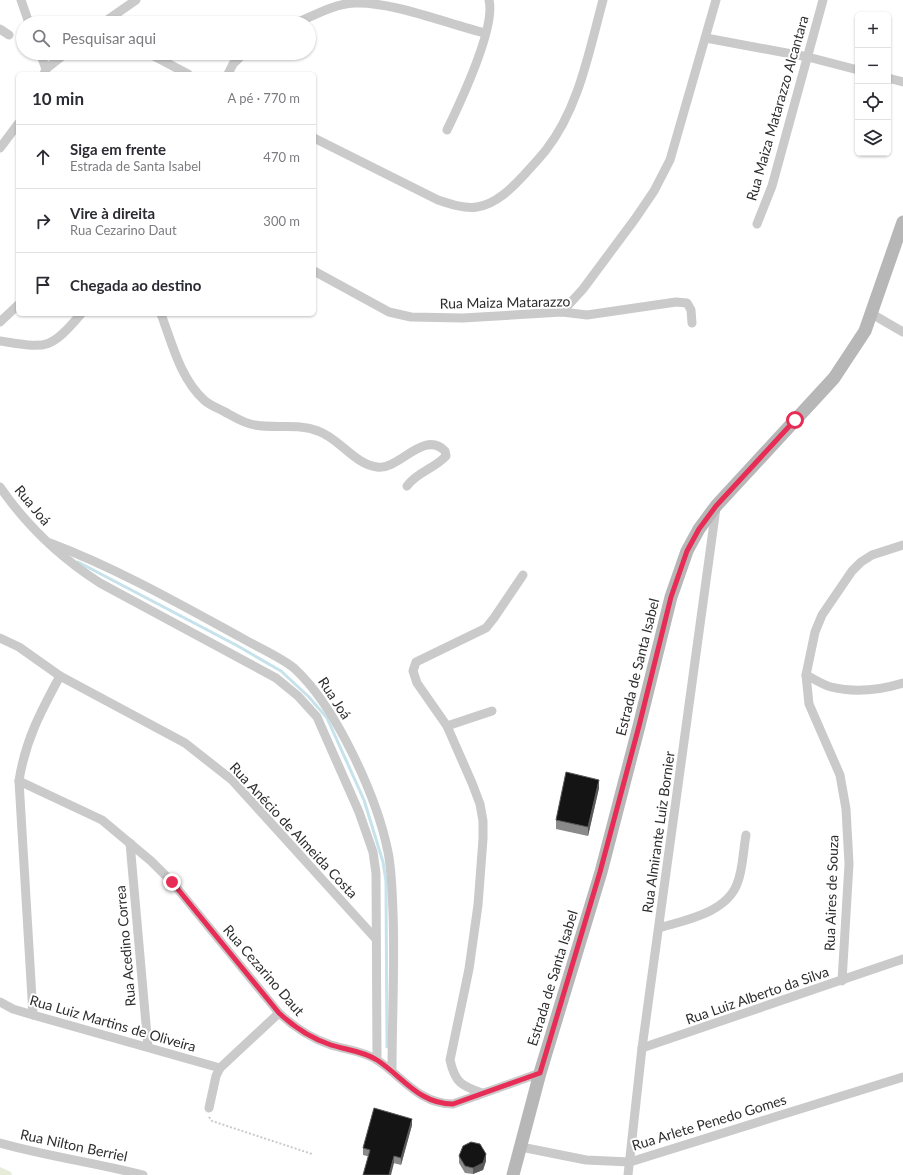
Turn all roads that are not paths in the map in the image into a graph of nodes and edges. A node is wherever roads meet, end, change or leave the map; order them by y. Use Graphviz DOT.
graph roads {
  1 [pos="21,0"];
  2 [pos="136,0"];
  3 [pos="489,0"];
  4 [pos="602,0"];
  5 [pos="716,0"];
  6 [pos="823,0"];
  7 [pos="27,16"];
  8 [pos="113,16"];
  9 [pos="313,16"];
  10 [pos="0,29"];
  11 [pos="485,33"];
  12 [pos="8,35"];
  13 [pos="706,38"];
  14 [pos="808,57"];
  15 [pos="42,60"];
  16 [pos="58,60"];
  17 [pos="161,60"];
  18 [pos="237,60"];
  19 [pos="855,69"];
  20 [pos="45,72"];
  21 [pos="184,72"];
  22 [pos="229,72"];
  23 [pos="891,79"];
  24 [pos="903,82"];
  25 [pos="16,127"];
  26 [pos="448,130"];
  27 [pos="316,139"];
  28 [pos="0,148"];
  29 [pos="903,222"];
  30 [pos="757,224"];
  31 [pos="316,272"];
  32 [pos="16,307"];
  33 [pos="562,312"];
  34 [pos="872,314"];
  35 [pos="78,316"];
  36 [pos="162,316"];
  37 [pos="0,322"];
  38 [pos="692,323"];
  39 [pos="903,332"];
  40 [pos="0,341"];
  41 [pos="407,486"];
  42 [pos="0,487"];
  43 [pos="716,506"];
  44 [pos="45,541"];
  45 [pos="903,546"];
  46 [pos="523,575"];
  47 [pos="0,638"];
  48 [pos="806,675"];
  49 [pos="60,676"];
  50 [pos="903,683"];
  51 [pos="492,711"];
  52 [pos="447,726"];
  53 [pos="20,781"];
  54 [pos="746,836"];
  55 [pos="130,844"];
  56 [pos="659,928"];
  57 [pos="376,940"];
  58 [pos="903,959"];
  59 [pos="842,981"];
  60 [pos="0,1002"];
  61 [pos="279,1013"];
  62 [pos="32,1015"];
  63 [pos="385,1018"];
  64 [pos="148,1047"];
  65 [pos="642,1048"];
  66 [pos="377,1060"];
  67 [pos="220,1068"];
  68 [pos="392,1071"];
  69 [pos="540,1073"];
  70 [pos="903,1077"];
  71 [pos="482,1093"];
  72 [pos="209,1108"];
  73 [pos="0,1143"];
  74 [pos="521,1147"];
  75 [pos="630,1162"];
  76 [pos="143,1175"];
  77 [pos="513,1175"];
  78 [pos="628,1175"];
  1 -- 7 [label="street"];
  2 -- 8 [label="street"];
  3 -- 11 [label="street"];
  4 -- 27 [label="street"];
  5 -- 13 [label="street"];
  6 -- 14 [label="street, Rua Maiza Matarazzo Alcantara"];
  9 -- 11 [label="street"];
  10 -- 12 [label="street"];
  11 -- 26 [label="street"];
  13 -- 14 [label="street"];
  13 -- 33 [label="street"];
  14 -- 19 [label="street"];
  14 -- 30 [label="street, Rua Maiza Matarazzo Alcantara"];
  15 -- 20 [label="street"];
  16 -- 20 [label="street"];
  17 -- 21 [label="street"];
  18 -- 22 [label="street"];
  23 -- 24 [label="street"];
  25 -- 28 [label="street"];
  29 -- 34 [label="main road, Estrada de Santa Isabel"];
  31 -- 33 [label="street, Rua Maiza Matarazzo"];
  32 -- 37 [label="street"];
  33 -- 38 [label="street, Rua Maiza Matarazzo"];
  34 -- 39 [label="street"];
  34 -- 43 [label="main road, Estrada de Santa Isabel"];
  35 -- 40 [label="street"];
  36 -- 41 [label="street"];
  42 -- 44 [label="street, Rua Joá"];
  43 -- 56 [label="street, Rua Almirante Luiz Bornier"];
  43 -- 69 [label="main road, Estrada de Santa Isabel"];
  44 -- 57 [label="street, Rua Joá"];
  44 -- 63 [label="street, Rua Joá"];
  45 -- 48 [label="street, Rua Aires de Souza"];
  46 -- 52 [label="street"];
  47 -- 49 [label="street, Rua Anécio de Almeida Costa"];
  48 -- 50 [label="street"];
  48 -- 59 [label="street, Rua Aires de Souza"];
  49 -- 53 [label="street"];
  49 -- 57 [label="street, Rua Anécio de Almeida Costa"];
  51 -- 52 [label="street"];
  52 -- 71 [label="street"];
  53 -- 55 [label="street, Rua Cezarino Daut"];
  53 -- 62 [label="street"];
  54 -- 56 [label="street"];
  55 -- 61 [label="street, Rua Cezarino Daut"];
  55 -- 64 [label="street, Rua Acedino Correa"];
  56 -- 65 [label="street, Rua Almirante Luiz Bornier"];
  57 -- 63 [label="street, Rua Joá"];
  58 -- 59 [label="street, Rua Luiz Alberto da Silva"];
  59 -- 65 [label="street, Rua Luiz Alberto da Silva"];
  60 -- 62 [label="street, Rua Luiz Martins de Oliveira"];
  61 -- 66 [label="street, Rua Cezarino Daut"];
  61 -- 67 [label="street"];
  62 -- 64 [label="street, Rua Luiz Martins de Oliveira"];
  63 -- 66 [label="street, Rua Joá"];
  63 -- 68 [label="street, Rua Joá"];
  64 -- 67 [label="street, Rua Luiz Martins de Oliveira"];
  65 -- 75 [label="street, Rua Almirante Luiz Bornier"];
  66 -- 68 [label="street, Rua Cezarino Daut"];
  67 -- 72 [label="street"];
  68 -- 71 [label="street, Rua Cezarino Daut"];
  69 -- 71 [label="street, Rua Cezarino Daut"];
  69 -- 74 [label="main road, Estrada de Santa Isabel"];
  70 -- 75 [label="street, Rua Arlete Penedo Gomes"];
  73 -- 76 [label="street, Rua Nilton Berriel"];
  74 -- 75 [label="street, Rua Arlete Penedo Gomes"];
  74 -- 77 [label="main road, Estrada de Santa Isabel"];
  75 -- 78 [label="street, Rua Almirante Luiz Bornier"];
}
